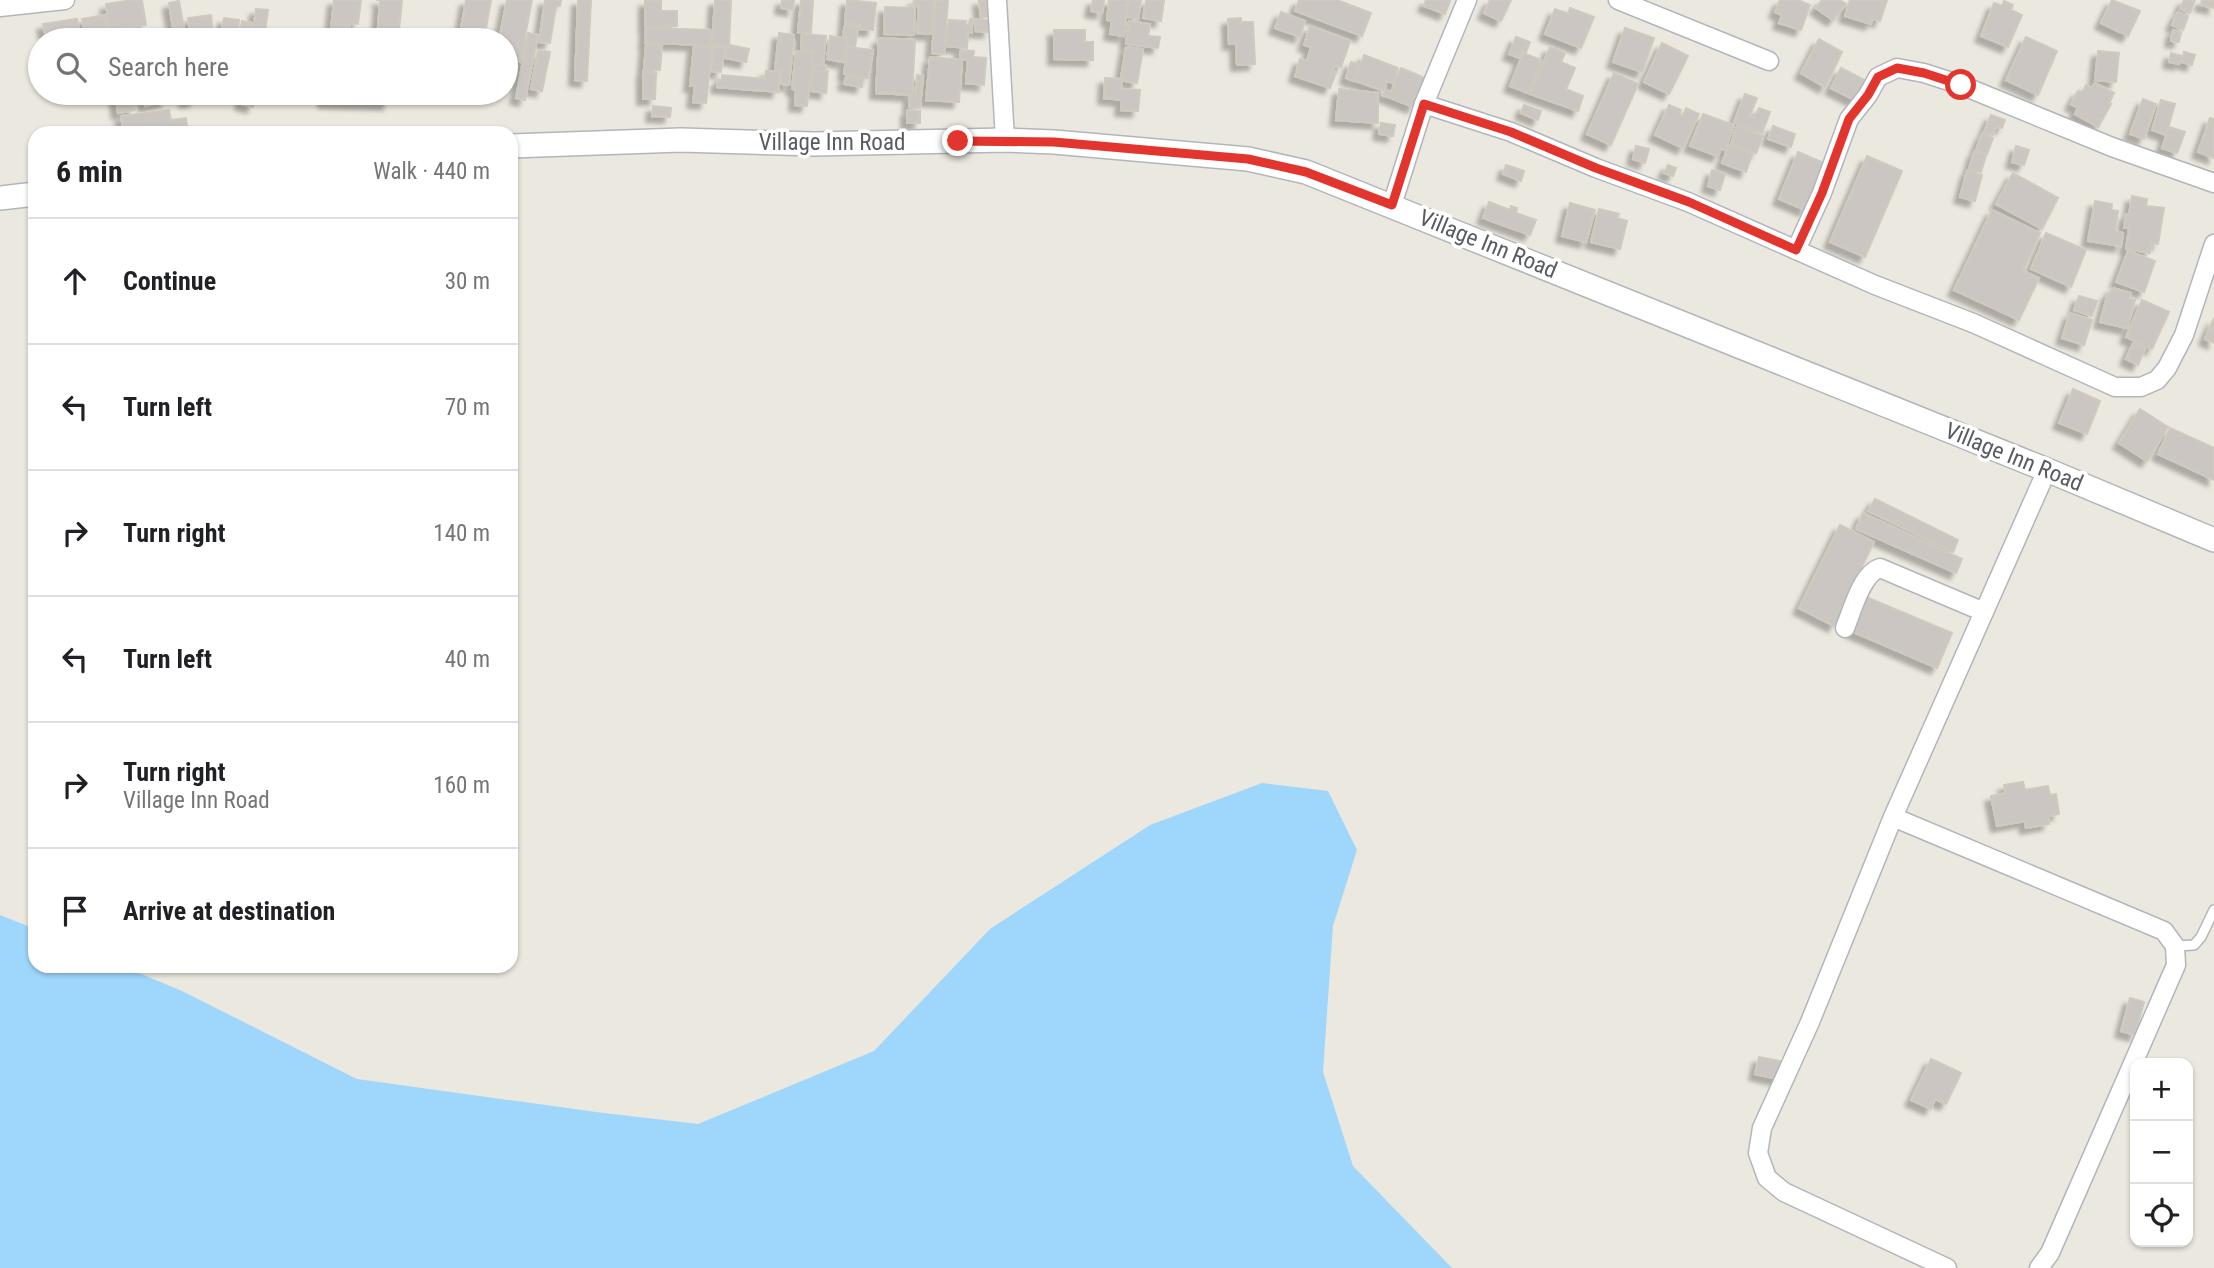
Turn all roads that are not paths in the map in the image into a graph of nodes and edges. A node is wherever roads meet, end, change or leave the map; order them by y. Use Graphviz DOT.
graph roads {
  1 [pos="65,0"];
  2 [pos="996,0"];
  3 [pos="1467,0"];
  4 [pos="1618,0"];
  5 [pos="0,7"];
  6 [pos="1769,61"];
  7 [pos="1424,104"];
  8 [pos="1005,141"];
  9 [pos="518,146"];
  10 [pos="2214,183"];
  11 [pos="28,195"];
  12 [pos="0,198"];
  13 [pos="1392,205"];
  14 [pos="2214,244"];
  15 [pos="1796,250"];
  16 [pos="2047,470"];
  17 [pos="2214,540"];
  18 [pos="1984,612"];
  19 [pos="1845,628"];
  20 [pos="1893,817"];
  21 [pos="2214,909"];
  22 [pos="2175,946"];
  23 [pos="1947,1268"];
  24 [pos="2039,1268"];
  1 -- 5 [label="street"];
  2 -- 8 [label="street"];
  3 -- 7 [label="street"];
  4 -- 6 [label="street"];
  7 -- 13 [label="street"];
  7 -- 15 [label="street"];
  8 -- 9 [label="street, Village Inn Road"];
  8 -- 13 [label="street, Village Inn Road"];
  10 -- 15 [label="street"];
  11 -- 12 [label="street"];
  13 -- 16 [label="street, Village Inn Road"];
  14 -- 15 [label="street"];
  16 -- 17 [label="street, Village Inn Road"];
  16 -- 18 [label="street"];
  18 -- 19 [label="street"];
  18 -- 20 [label="street"];
  20 -- 22 [label="street"];
  20 -- 23 [label="street"];
  21 -- 22 [label="lane"];
  22 -- 24 [label="street"];
}
